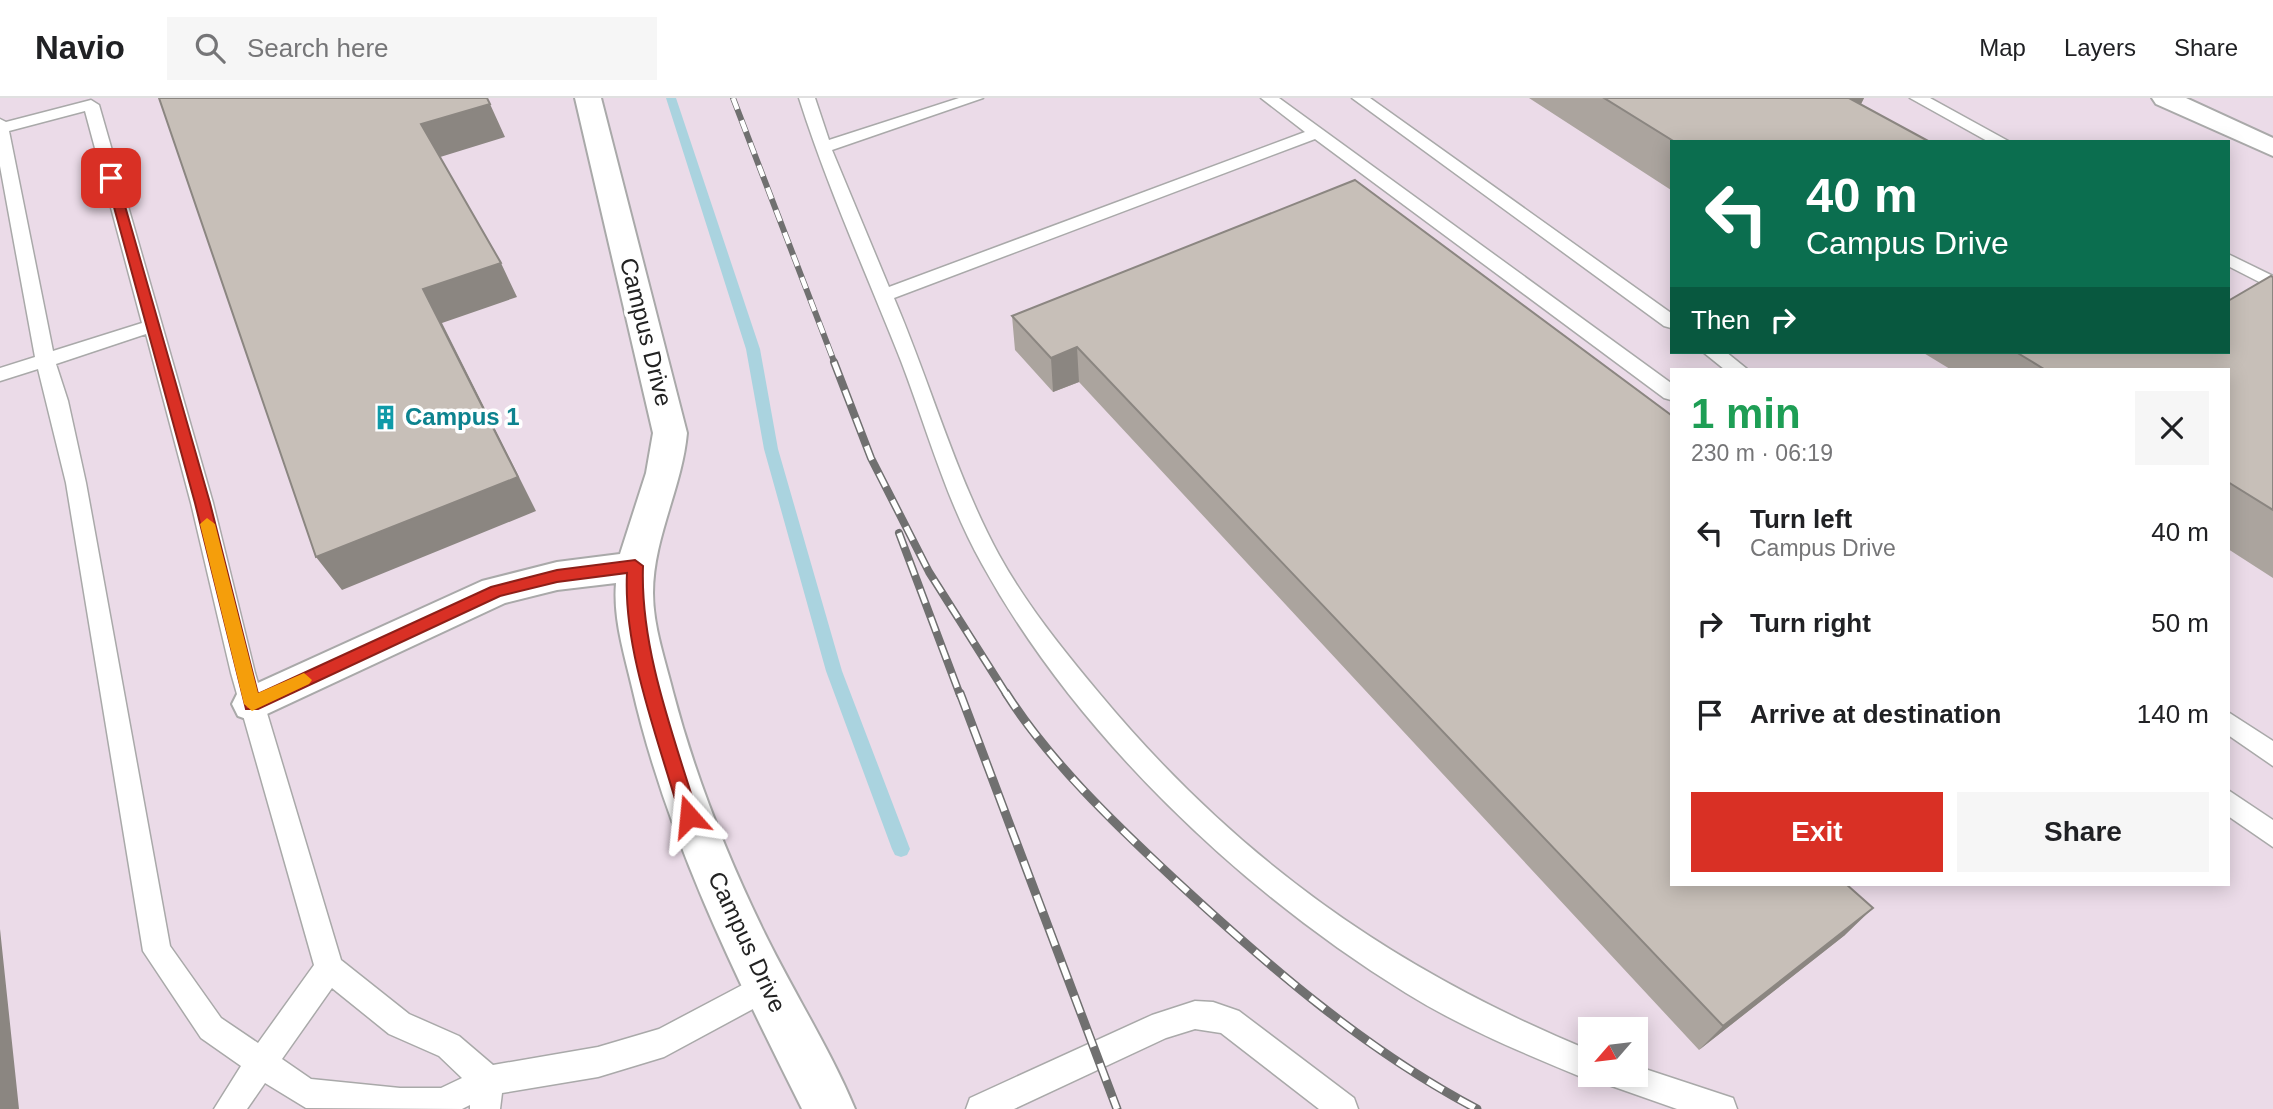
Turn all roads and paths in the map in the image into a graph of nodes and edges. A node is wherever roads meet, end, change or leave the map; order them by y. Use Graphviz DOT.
graph roads {
  1 [pos="588,98"];
  2 [pos="807,98"];
  3 [pos="975,98"];
  4 [pos="1269,98"];
  5 [pos="1360,98"];
  6 [pos="1918,98"];
  7 [pos="2165,98"];
  8 [pos="0,126"];
  9 [pos="1317,133"];
  10 [pos="1998,140"];
  11 [pos="824,147"];
  12 [pos="2273,148"];
  13 [pos="2230,260"];
  14 [pos="2273,283"];
  15 [pos="881,296"];
  16 [pos="1670,321"];
  17 [pos="152,326"];
  18 [pos="1716,354"];
  19 [pos="45,361"];
  20 [pos="1736,368"];
  21 [pos="0,375"];
  22 [pos="1670,392"];
  23 [pos="635,566"];
  24 [pos="252,704"];
  25 [pos="2230,723"];
  26 [pos="2273,755"];
  27 [pos="2230,803"];
  28 [pos="2273,835"];
  29 [pos="329,968"];
  30 [pos="767,986"];
  31 [pos="1578,1061"];
  32 [pos="262,1063"];
  33 [pos="1648,1085"];
  34 [pos="486,1095"];
  35 [pos="229,1109"];
  36 [pos="829,1109"];
  37 [pos="981,1109"];
  38 [pos="1343,1109"];
  39 [pos="1722,1109"];
  1 -- 23 [label="street, Campus Drive"];
  2 -- 11 [label="lane"];
  3 -- 11 [label="lane"];
  4 -- 9 [label="lane"];
  5 -- 16 [label="lane"];
  6 -- 10 [label="lane"];
  7 -- 12 [label="street"];
  8 -- 17 [label="lane"];
  8 -- 19 [label="lane"];
  9 -- 15 [label="lane"];
  9 -- 22 [label="lane"];
  11 -- 15 [label="lane"];
  13 -- 14 [label="lane"];
  15 -- 31 [label="lane"];
  17 -- 19 [label="lane"];
  17 -- 24 [label="lane"];
  18 -- 20 [label="lane"];
  19 -- 21 [label="lane"];
  19 -- 32 [label="lane"];
  23 -- 24 [label="street"];
  23 -- 30 [label="street, Campus Drive"];
  24 -- 29 [label="lane"];
  25 -- 26 [label="lane"];
  27 -- 28 [label="lane"];
  29 -- 32 [label="lane"];
  29 -- 34 [label="lane"];
  30 -- 34 [label="lane"];
  30 -- 36 [label="street, Campus Drive"];
  32 -- 34 [label="lane"];
  32 -- 35 [label="lane"];
  33 -- 39 [label="lane"];
  37 -- 38 [label="lane"];
}
